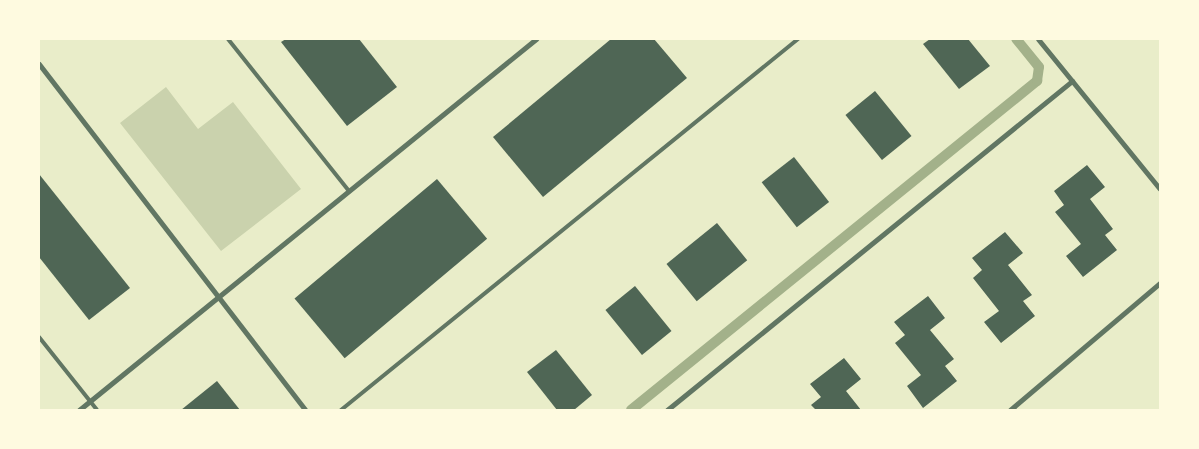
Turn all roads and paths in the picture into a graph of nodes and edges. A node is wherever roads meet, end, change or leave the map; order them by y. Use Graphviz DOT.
graph roads {
  1 [pos="228,39"];
  2 [pos="536,39"];
  3 [pos="798,39"];
  4 [pos="1038,39"];
  5 [pos="39,64"];
  6 [pos="1072,81"];
  7 [pos="1160,189"];
  8 [pos="349,191"];
  9 [pos="1160,282"];
  10 [pos="216,298"];
  11 [pos="39,337"];
  12 [pos="90,401"];
  13 [pos="79,410"];
  14 [pos="97,410"];
  15 [pos="305,410"];
  16 [pos="341,410"];
  17 [pos="667,410"];
  18 [pos="1010,410"];
  1 -- 8 [label="lane"];
  2 -- 8 [label="street"];
  3 -- 16 [label="lane"];
  4 -- 6 [label="street"];
  5 -- 10 [label="street"];
  6 -- 7 [label="street"];
  6 -- 17 [label="street"];
  8 -- 10 [label="street"];
  9 -- 18 [label="street"];
  10 -- 12 [label="street"];
  10 -- 15 [label="street"];
  11 -- 12 [label="lane"];
  12 -- 13 [label="street"];
  12 -- 14 [label="lane"];
}
